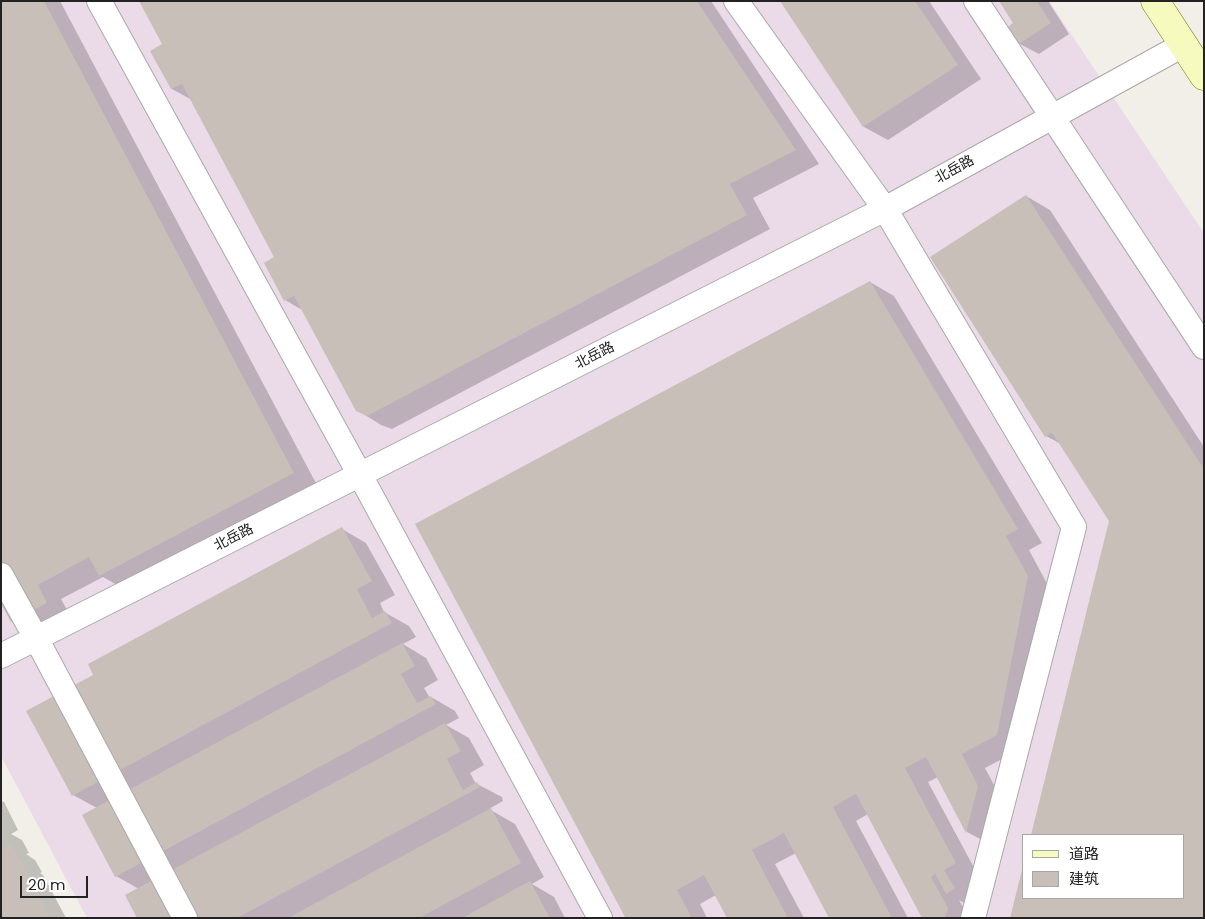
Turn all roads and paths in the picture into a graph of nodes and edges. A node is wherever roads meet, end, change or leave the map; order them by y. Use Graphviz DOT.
graph roads {
  1 [pos="99,1"];
  2 [pos="736,1"];
  3 [pos="976,1"];
  4 [pos="1155,1"];
  5 [pos="1184,44"];
  6 [pos="1204,76"];
  7 [pos="1053,117"];
  8 [pos="885,209"];
  9 [pos="1204,347"];
  10 [pos="360,475"];
  11 [pos="1,575"];
  12 [pos="36,638"];
  13 [pos="1,656"];
  14 [pos="185,918"];
  15 [pos="600,918"];
  16 [pos="974,918"];
  1 -- 10 [label="street"];
  2 -- 8 [label="street"];
  3 -- 7 [label="street"];
  4 -- 5 [label="main road"];
  5 -- 6 [label="main road"];
  5 -- 7 [label="street, 北岳路"];
  7 -- 8 [label="street, 北岳路"];
  7 -- 9 [label="street"];
  8 -- 10 [label="street, 北岳路"];
  8 -- 16 [label="street"];
  10 -- 12 [label="street, 北岳路"];
  10 -- 15 [label="street"];
  11 -- 12 [label="street"];
  12 -- 13 [label="street, 北岳路"];
  12 -- 14 [label="street"];
}
